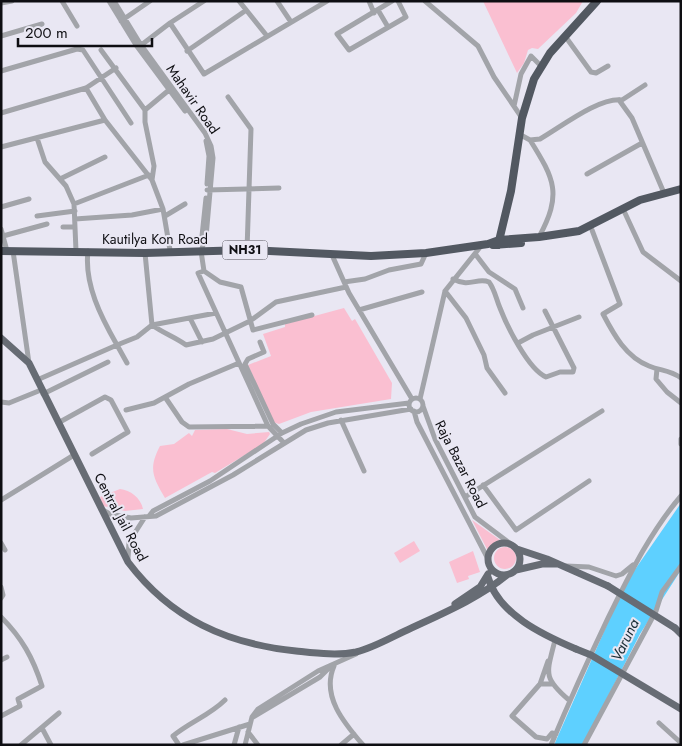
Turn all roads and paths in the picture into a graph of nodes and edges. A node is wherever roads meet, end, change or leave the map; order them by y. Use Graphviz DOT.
graph roads {
  1 [pos="12,1"];
  2 [pos="62,1"];
  3 [pos="109,1"];
  4 [pos="114,1"];
  5 [pos="150,1"];
  6 [pos="204,1"];
  7 [pos="239,1"];
  8 [pos="277,1"];
  9 [pos="327,1"];
  10 [pos="369,1"];
  11 [pos="392,1"];
  12 [pos="398,1"];
  13 [pos="425,1"];
  14 [pos="596,1"];
  15 [pos="196,3"];
  16 [pos="1,4"];
  17 [pos="245,11"];
  18 [pos="376,12"];
  19 [pos="122,20"];
  20 [pos="290,22"];
  21 [pos="42,24"];
  22 [pos="170,24"];
  23 [pos="77,26"];
  24 [pos="388,27"];
  25 [pos="1,36"];
  26 [pos="267,36"];
  27 [pos="565,36"];
  28 [pos="140,46"];
  29 [pos="102,50"];
  30 [pos="187,51"];
  31 [pos="541,66"];
  32 [pos="608,66"];
  33 [pos="116,68"];
  34 [pos="2,69"];
  35 [pos="101,78"];
  36 [pos="645,85"];
  37 [pos="169,87"];
  38 [pos="86,88"];
  39 [pos="228,97"];
  40 [pos="619,100"];
  41 [pos="514,106"];
  42 [pos="144,110"];
  43 [pos="1,113"];
  44 [pos="522,118"];
  45 [pos="105,120"];
  46 [pos="131,123"];
  47 [pos="520,134"];
  48 [pos="37,138"];
  49 [pos="530,140"];
  50 [pos="642,143"];
  51 [pos="1,147"];
  52 [pos="105,157"];
  53 [pos="586,174"];
  54 [pos="148,175"];
  55 [pos="60,179"];
  56 [pos="152,180"];
  57 [pos="279,188"];
  58 [pos="250,189"];
  59 [pos="681,189"];
  60 [pos="208,190"];
  61 [pos="664,193"];
  62 [pos="681,194"];
  63 [pos="29,199"];
  64 [pos="74,204"];
  65 [pos="184,204"];
  66 [pos="1,207"];
  67 [pos="164,209"];
  68 [pos="75,211"];
  69 [pos="624,211"];
  70 [pos="37,216"];
  71 [pos="165,216"];
  72 [pos="75,219"];
  73 [pos="47,224"];
  74 [pos="63,227"];
  75 [pos="75,227"];
  76 [pos="1,229"];
  77 [pos="592,230"];
  78 [pos="3,236"];
  79 [pos="539,237"];
  80 [pos="501,243"];
  81 [pos="485,245"];
  82 [pos="203,247"];
  83 [pos="170,250"];
  84 [pos="247,250"];
  85 [pos="7,251"];
  86 [pos="76,251"];
  87 [pos="88,251"];
  88 [pos="145,253"];
  89 [pos="426,254"];
  90 [pos="332,255"];
  91 [pos="476,255"];
  92 [pos="204,271"];
  93 [pos="453,279"];
  94 [pos="681,281"];
  95 [pos="345,284"];
  96 [pos="445,291"];
  97 [pos="422,292"];
  98 [pos="523,308"];
  99 [pos="359,310"];
  100 [pos="545,311"];
  101 [pos="216,313"];
  102 [pos="312,315"];
  103 [pos="190,318"];
  104 [pos="579,318"];
  105 [pos="250,321"];
  106 [pos="152,325"];
  107 [pos="553,327"];
  108 [pos="225,333"];
  109 [pos="1,338"];
  110 [pos="202,342"];
  111 [pos="260,342"];
  112 [pos="518,343"];
  113 [pos="116,345"];
  114 [pos="108,362"];
  115 [pos="127,362"];
  116 [pos="29,363"];
  117 [pos="239,363"];
  118 [pos="657,369"];
  119 [pos="681,378"];
  120 [pos="37,380"];
  121 [pos="42,392"];
  122 [pos="505,394"];
  123 [pos="165,398"];
  124 [pos="420,399"];
  125 [pos="1,402"];
  126 [pos="681,403"];
  127 [pos="411,406"];
  128 [pos="423,406"];
  129 [pos="126,410"];
  130 [pos="602,411"];
  131 [pos="341,420"];
  132 [pos="58,423"];
  133 [pos="268,426"];
  134 [pos="280,435"];
  135 [pos="681,439"];
  136 [pos="284,443"];
  137 [pos="681,444"];
  138 [pos="92,454"];
  139 [pos="74,455"];
  140 [pos="364,471"];
  141 [pos="590,481"];
  142 [pos="483,485"];
  143 [pos="681,496"];
  144 [pos="465,497"];
  145 [pos="1,500"];
  146 [pos="101,509"];
  147 [pos="147,516"];
  148 [pos="1,544"];
  149 [pos="514,547"];
  150 [pos="5,550"];
  151 [pos="488,559"];
  152 [pos="637,561"];
  153 [pos="128,562"];
  154 [pos="562,565"];
  155 [pos="681,566"];
  156 [pos="490,567"];
  157 [pos="516,570"];
  158 [pos="507,575"];
  159 [pos="488,577"];
  160 [pos="1,588"];
  161 [pos="491,588"];
  162 [pos="1,598"];
  163 [pos="445,613"];
  164 [pos="1,617"];
  165 [pos="678,631"];
  166 [pos="555,640"];
  167 [pos="363,650"];
  168 [pos="551,655"];
  169 [pos="332,666"];
  170 [pos="540,684"];
  171 [pos="551,684"];
  172 [pos="225,700"];
  173 [pos="569,700"];
  174 [pos="681,709"];
  175 [pos="59,713"];
  176 [pos="1,716"];
  177 [pos="659,723"];
  178 [pos="250,724"];
  179 [pos="238,727"];
  180 [pos="42,728"];
  181 [pos="248,732"];
  182 [pos="354,734"];
  183 [pos="556,734"];
  184 [pos="681,743"];
  185 [pos="21,745"];
  186 [pos="51,745"];
  187 [pos="181,745"];
  188 [pos="234,745"];
  189 [pos="245,745"];
  190 [pos="258,745"];
  191 [pos="341,745"];
  192 [pos="363,745"];
  193 [pos="551,745"];
  194 [pos="584,745"];
  1 -- 16 [label="street"];
  2 -- 23 [label="street"];
  3 -- 19 [label="street"];
  4 -- 19 [label="street, Mahavir Road"];
  5 -- 19 [label="street"];
  6 -- 15 [label="street"];
  7 -- 17 [label="street"];
  8 -- 20 [label="street"];
  9 -- 20 [label="street"];
  10 -- 18 [label="street"];
  11 -- 18 [label="street"];
  12 -- 24 [label="street"];
  13 -- 41 [label="street"];
  14 -- 27 [label="highway"];
  15 -- 22 [label="street"];
  17 -- 26 [label="street"];
  17 -- 30 [label="street"];
  18 -- 24 [label="street"];
  18 -- 24 [label="street"];
  19 -- 28 [label="street, Mahavir Road"];
  20 -- 26 [label="street"];
  21 -- 25 [label="street"];
  22 -- 28 [label="street"];
  22 -- 30 [label="street"];
  26 -- 30 [label="street"];
  27 -- 31 [label="highway"];
  27 -- 32 [label="street"];
  28 -- 37 [label="street, Mahavir Road"];
  29 -- 33 [label="street"];
  31 -- 41 [label="street"];
  31 -- 44 [label="highway"];
  33 -- 35 [label="street"];
  33 -- 42 [label="street"];
  34 -- 35 [label="street"];
  35 -- 38 [label="street"];
  35 -- 46 [label="street"];
  36 -- 40 [label="street"];
  37 -- 42 [label="street"];
  37 -- 60 [label="street, Mahavir Road"];
  38 -- 43 [label="street"];
  38 -- 45 [label="street"];
  39 -- 58 [label="street"];
  40 -- 49 [label="street"];
  40 -- 50 [label="street"];
  41 -- 44 [label="street"];
  42 -- 56 [label="street"];
  44 -- 47 [label="highway"];
  45 -- 48 [label="street"];
  45 -- 54 [label="street"];
  47 -- 49 [label="street"];
  47 -- 80 [label="highway"];
  48 -- 51 [label="street"];
  48 -- 55 [label="street"];
  49 -- 79 [label="street"];
  50 -- 53 [label="street"];
  50 -- 61 [label="street"];
  52 -- 55 [label="street"];
  54 -- 56 [label="street"];
  54 -- 64 [label="street"];
  55 -- 64 [label="street"];
  56 -- 67 [label="street"];
  57 -- 58 [label="street"];
  58 -- 60 [label="street"];
  58 -- 84 [label="street"];
  59 -- 61 [label="highway"];
  60 -- 82 [label="street, Mahavir Road"];
  61 -- 79 [label="highway"];
  62 -- 69 [label="highway"];
  63 -- 66 [label="street"];
  64 -- 68 [label="street"];
  65 -- 71 [label="street"];
  67 -- 71 [label="street"];
  67 -- 72 [label="street"];
  68 -- 70 [label="street"];
  68 -- 72 [label="street"];
  69 -- 77 [label="highway"];
  69 -- 94 [label="street"];
  71 -- 83 [label="street"];
  72 -- 75 [label="street"];
  73 -- 78 [label="street"];
  74 -- 75 [label="street"];
  75 -- 86 [label="street"];
  76 -- 78 [label="street"];
  77 -- 80 [label="highway"];
  77 -- 118 [label="street"];
  78 -- 85 [label="street"];
  79 -- 80 [label="highway"];
  80 -- 81 [label="highway, Kautilya Kon Road / NH31"];
  81 -- 89 [label="highway, Kautilya Kon Road / NH31"];
  81 -- 91 [label="street"];
  82 -- 83 [label="highway, Kautilya Kon Road / NH31"];
  82 -- 84 [label="highway, Kautilya Kon Road / NH31"];
  82 -- 92 [label="street, Mahavir Road"];
  83 -- 88 [label="highway, Kautilya Kon Road / NH31"];
  84 -- 90 [label="highway, Kautilya Kon Road / NH31"];
  85 -- 86 [label="highway, Kautilya Kon Road / NH31"];
  85 -- 116 [label="street"];
  86 -- 87 [label="highway, Kautilya Kon Road / NH31"];
  87 -- 88 [label="highway, Kautilya Kon Road / NH31"];
  87 -- 113 [label="street"];
  88 -- 106 [label="street"];
  89 -- 90 [label="highway, Kautilya Kon Road / NH31"];
  89 -- 95 [label="street"];
  90 -- 95 [label="street"];
  91 -- 93 [label="street"];
  91 -- 98 [label="street"];
  92 -- 101 [label="street, Mahavir Road"];
  92 -- 105 [label="street"];
  93 -- 96 [label="street"];
  93 -- 112 [label="street"];
  95 -- 99 [label="street"];
  95 -- 105 [label="street"];
  96 -- 122 [label="street"];
  96 -- 124 [label="street"];
  97 -- 99 [label="street"];
  99 -- 127 [label="street"];
  100 -- 107 [label="street"];
  101 -- 103 [label="street"];
  101 -- 108 [label="street"];
  102 -- 105 [label="street"];
  103 -- 106 [label="street"];
  103 -- 110 [label="street"];
  104 -- 107 [label="street"];
  105 -- 108 [label="street"];
  106 -- 110 [label="street"];
  106 -- 113 [label="street"];
  107 -- 112 [label="street"];
  107 -- 112 [label="street"];
  108 -- 110 [label="street"];
  108 -- 117 [label="street"];
  109 -- 116 [label="main road, Central Jail Road"];
  111 -- 134 [label="street"];
  113 -- 115 [label="street"];
  113 -- 120 [label="street"];
  114 -- 121 [label="street"];
  116 -- 120 [label="main road, Central Jail Road"];
  117 -- 123 [label="street"];
  117 -- 133 [label="street"];
  118 -- 119 [label="street"];
  118 -- 126 [label="street"];
  120 -- 121 [label="main road, Central Jail Road"];
  121 -- 125 [label="street"];
  121 -- 132 [label="main road, Central Jail Road"];
  123 -- 129 [label="street"];
  123 -- 133 [label="street"];
  124 -- 127 [label="street"];
  124 -- 128 [label="street, Raja Bazar Road"];
  127 -- 128 [label="street"];
  127 -- 131 [label="street"];
  127 -- 134 [label="street"];
  127 -- 151 [label="street"];
  128 -- 144 [label="street, Raja Bazar Road"];
  130 -- 142 [label="street"];
  131 -- 136 [label="street"];
  131 -- 140 [label="street"];
  132 -- 138 [label="street"];
  132 -- 139 [label="main road, Central Jail Road"];
  133 -- 134 [label="street"];
  134 -- 136 [label="street"];
  134 -- 147 [label="street"];
  135 -- 137 [label="street"];
  136 -- 147 [label="street"];
  139 -- 145 [label="street"];
  139 -- 146 [label="main road, Central Jail Road"];
  141 -- 142 [label="street"];
  142 -- 144 [label="street"];
  143 -- 152 [label="street"];
  144 -- 149 [label="street, Raja Bazar Road"];
  146 -- 147 [label="street"];
  146 -- 153 [label="main road, Central Jail Road"];
  147 -- 153 [label="street"];
  148 -- 150 [label="street"];
  149 -- 151 [label="main road"];
  149 -- 154 [label="main road"];
  149 -- 157 [label="main road"];
  151 -- 156 [label="main road"];
  152 -- 154 [label="street"];
  152 -- 173 [label="street"];
  153 -- 167 [label="main road, Central Jail Road"];
  154 -- 157 [label="main road"];
  154 -- 165 [label="main road, bridge"];
  155 -- 194 [label="street"];
  156 -- 158 [label="main road"];
  156 -- 159 [label="main road"];
  157 -- 158 [label="main road"];
  158 -- 161 [label="main road, Central Jail Road"];
  159 -- 161 [label="main road"];
  159 -- 163 [label="main road"];
  160 -- 162 [label="street"];
  161 -- 163 [label="main road, Central Jail Road"];
  161 -- 166 [label="main road"];
  163 -- 167 [label="main road, Central Jail Road"];
  164 -- 176 [label="street"];
  166 -- 168 [label="street"];
  166 -- 174 [label="main road, bridge"];
  167 -- 169 [label="street, Central Jail Road"];
  168 -- 170 [label="street"];
  168 -- 171 [label="street"];
  169 -- 178 [label="street, Central Jail Road"];
  169 -- 182 [label="street"];
  170 -- 171 [label="street"];
  170 -- 183 [label="street"];
  171 -- 173 [label="street"];
  172 -- 187 [label="street"];
  173 -- 183 [label="street"];
  175 -- 180 [label="street"];
  177 -- 184 [label="street"];
  178 -- 179 [label="street"];
  178 -- 181 [label="street"];
  179 -- 187 [label="street"];
  179 -- 188 [label="street"];
  180 -- 185 [label="street"];
  180 -- 186 [label="street"];
  181 -- 189 [label="street"];
  181 -- 190 [label="street"];
  182 -- 191 [label="street"];
  182 -- 192 [label="street"];
  183 -- 193 [label="street"];
}
